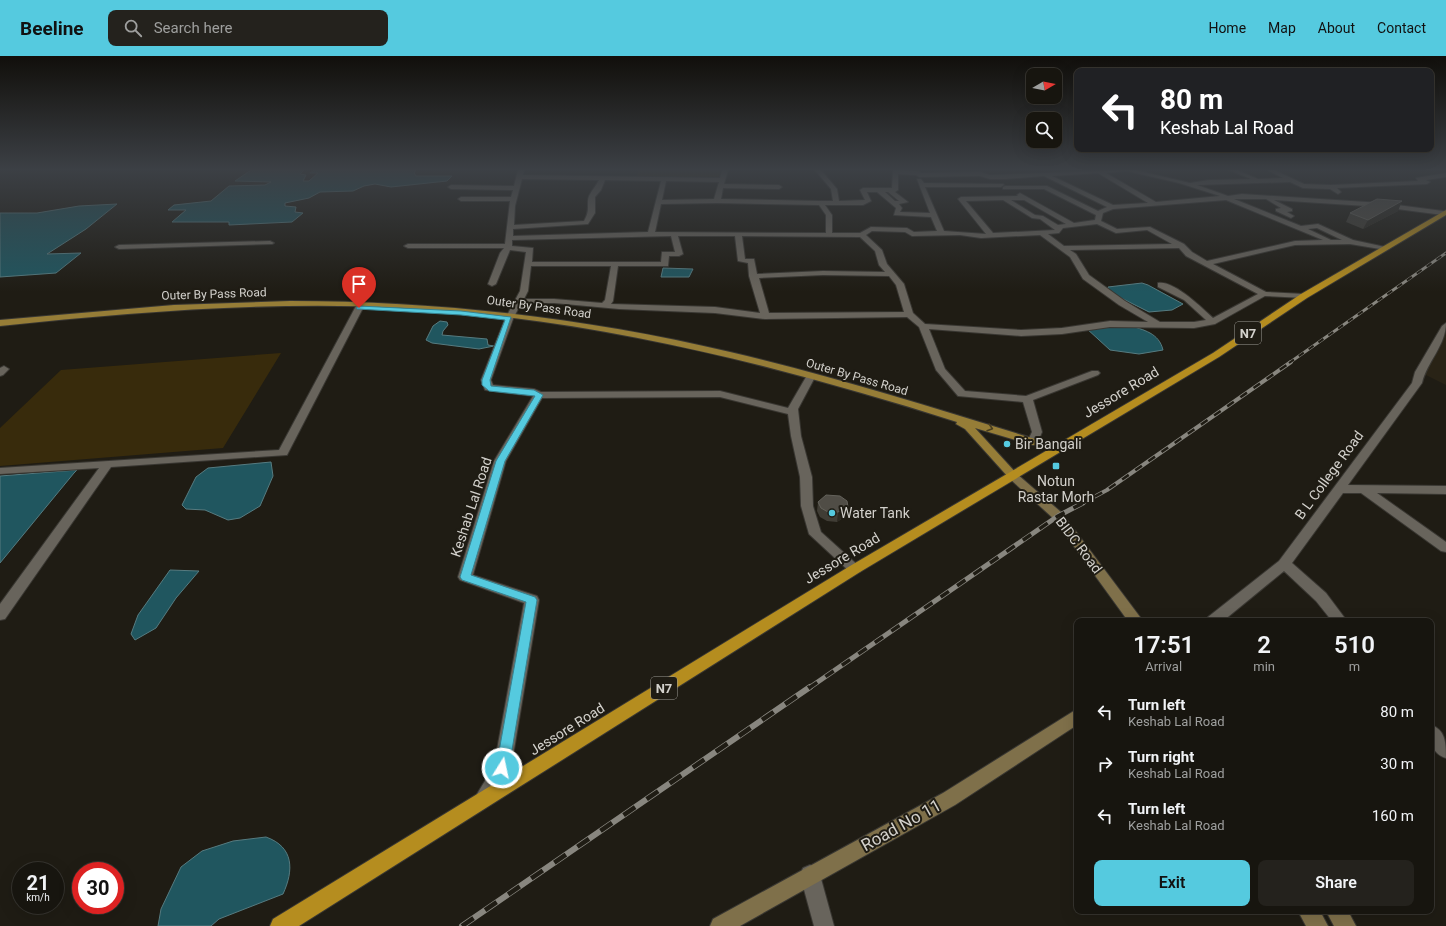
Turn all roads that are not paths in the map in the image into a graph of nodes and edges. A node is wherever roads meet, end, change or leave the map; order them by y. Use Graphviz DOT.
graph roads {
  1 [pos="511,211"];
  2 [pos="592,211"];
  3 [pos="657,211"];
  4 [pos="827,211"];
  5 [pos="898,211"];
  6 [pos="931,211"];
  7 [pos="970,211"];
  8 [pos="1024,211"];
  9 [pos="1033,211"];
  10 [pos="1047,211"];
  11 [pos="1093,211"];
  12 [pos="1106,211"];
  13 [pos="1266,211"];
  14 [pos="1279,211"];
  15 [pos="1443,211"];
  16 [pos="1100,214"];
  17 [pos="932,215"];
  18 [pos="1098,222"];
  19 [pos="1300,222"];
  20 [pos="1073,224"];
  21 [pos="509,227"];
  22 [pos="1059,229"];
  23 [pos="941,233"];
  24 [pos="1042,233"];
  25 [pos="651,234"];
  26 [pos="674,234"];
  27 [pos="738,234"];
  28 [pos="828,235"];
  29 [pos="862,235"];
  30 [pos="991,235"];
  31 [pos="508,238"];
  32 [pos="1333,242"];
  33 [pos="270,243"];
  34 [pos="1355,243"];
  35 [pos="408,246"];
  36 [pos="1181,246"];
  37 [pos="119,247"];
  38 [pos="508,247"];
  39 [pos="1063,248"];
  40 [pos="1386,248"];
  41 [pos="1206,263"];
  42 [pos="529,264"];
  43 [pos="615,264"];
  44 [pos="891,274"];
  45 [pos="753,276"];
  46 [pos="492,284"];
  47 [pos="1161,285"];
  48 [pos="1264,294"];
  49 [pos="1304,296"];
  50 [pos="519,301"];
  51 [pos="604,306"];
  52 [pos="359,308"];
  53 [pos="909,314"];
  54 [pos="765,316"];
  55 [pos="510,317"];
  56 [pos="1212,322"];
  57 [pos="1157,323"];
  58 [pos="0,325"];
  59 [pos="923,326"];
  60 [pos="1446,326"];
  61 [pos="1095,373"];
  62 [pos="809,379"];
  63 [pos="539,395"];
  64 [pos="1027,399"];
  65 [pos="794,412"];
  66 [pos="1033,442"];
  67 [pos="1061,448"];
  68 [pos="108,464"];
  69 [pos="0,471"];
  70 [pos="1013,476"];
  71 [pos="1362,488"];
  72 [pos="1339,489"];
  73 [pos="1446,490"];
  74 [pos="1446,548"];
  75 [pos="1284,564"];
  76 [pos="855,569"];
  77 [pos="0,615"];
  78 [pos="1134,618"];
  79 [pos="1217,618"];
  80 [pos="1338,618"];
  81 [pos="1074,718"];
  82 [pos="1434,736"];
  83 [pos="1446,751"];
  84 [pos="480,803"];
  85 [pos="810,875"];
  86 [pos="1310,914"];
  87 [pos="1338,914"];
  88 [pos="280,926"];
  89 [pos="720,926"];
  90 [pos="824,926"];
  91 [pos="1318,926"];
  92 [pos="1346,926"];
  1 -- 21 [label="street"];
  2 -- 21 [label="street"];
  3 -- 25 [label="street"];
  4 -- 28 [label="street"];
  5 -- 17 [label="street"];
  6 -- 17 [label="street"];
  7 -- 30 [label="street"];
  8 -- 9 [label="street"];
  8 -- 22 [label="street"];
  10 -- 20 [label="street"];
  11 -- 16 [label="street"];
  12 -- 16 [label="street"];
  13 -- 19 [label="street"];
  14 -- 19 [label="street"];
  15 -- 40 [label="highway, Jessore Road / N7"];
  16 -- 18 [label="street"];
  17 -- 23 [label="street"];
  18 -- 20 [label="street"];
  18 -- 36 [label="street"];
  19 -- 32 [label="street"];
  19 -- 34 [label="street"];
  20 -- 22 [label="street"];
  21 -- 31 [label="street"];
  22 -- 24 [label="street"];
  23 -- 29 [label="street"];
  23 -- 30 [label="street"];
  24 -- 30 [label="street"];
  24 -- 39 [label="street"];
  25 -- 26 [label="street"];
  25 -- 31 [label="street"];
  26 -- 27 [label="street"];
  26 -- 43 [label="street"];
  27 -- 28 [label="street"];
  27 -- 45 [label="street"];
  28 -- 29 [label="street"];
  29 -- 44 [label="street"];
  31 -- 38 [label="street"];
  32 -- 34 [label="street"];
  32 -- 41 [label="street"];
  33 -- 37 [label="street"];
  34 -- 40 [label="street"];
  35 -- 38 [label="street"];
  36 -- 39 [label="street"];
  36 -- 41 [label="street"];
  38 -- 42 [label="street"];
  38 -- 46 [label="street"];
  39 -- 57 [label="street"];
  40 -- 49 [label="highway, Jessore Road / N7"];
  41 -- 48 [label="street"];
  42 -- 43 [label="street"];
  42 -- 50 [label="street"];
  43 -- 51 [label="street"];
  44 -- 45 [label="street"];
  44 -- 53 [label="street"];
  45 -- 54 [label="street"];
  47 -- 56 [label="street"];
  48 -- 49 [label="street"];
  48 -- 56 [label="street"];
  49 -- 67 [label="highway, Jessore Road / N7"];
  50 -- 51 [label="street"];
  50 -- 55 [label="street"];
  51 -- 54 [label="street"];
  52 -- 55 [label="main road, Outer By Pass Road"];
  52 -- 58 [label="main road, Outer By Pass Road"];
  52 -- 68 [label="street"];
  53 -- 54 [label="street"];
  53 -- 59 [label="street"];
  55 -- 58 [label="main road, Outer By Pass Road"];
  55 -- 62 [label="main road, Outer By Pass Road"];
  55 -- 63 [label="street"];
  55 -- 66 [label="main road, Outer By Pass Road, one-way"];
  56 -- 57 [label="street"];
  57 -- 59 [label="street"];
  59 -- 64 [label="street"];
  60 -- 72 [label="street, B L College Road"];
  61 -- 64 [label="street"];
  62 -- 65 [label="street"];
  62 -- 70 [label="main road, Outer By Pass Road"];
  63 -- 65 [label="street"];
  63 -- 84 [label="street, Keshab Lal Road"];
  64 -- 66 [label="street"];
  65 -- 76 [label="street"];
  66 -- 67 [label="main road, Outer By Pass Road"];
  67 -- 70 [label="highway, Jessore Road / N7"];
  68 -- 69 [label="street"];
  68 -- 77 [label="street"];
  70 -- 76 [label="highway, Jessore Road / N7"];
  70 -- 78 [label="street, BIDC Road"];
  71 -- 72 [label="street"];
  71 -- 73 [label="street"];
  71 -- 74 [label="street"];
  72 -- 75 [label="street, B L College Road"];
  75 -- 79 [label="street, B L College Road"];
  75 -- 80 [label="street"];
  76 -- 84 [label="highway, Jessore Road / N7"];
  81 -- 85 [label="street, Road No 11"];
  82 -- 83 [label="street"];
  84 -- 88 [label="highway, Jessore Road / N7"];
  85 -- 89 [label="street, Road No 11"];
  85 -- 90 [label="street"];
  86 -- 91 [label="street"];
  87 -- 92 [label="street"];
}
